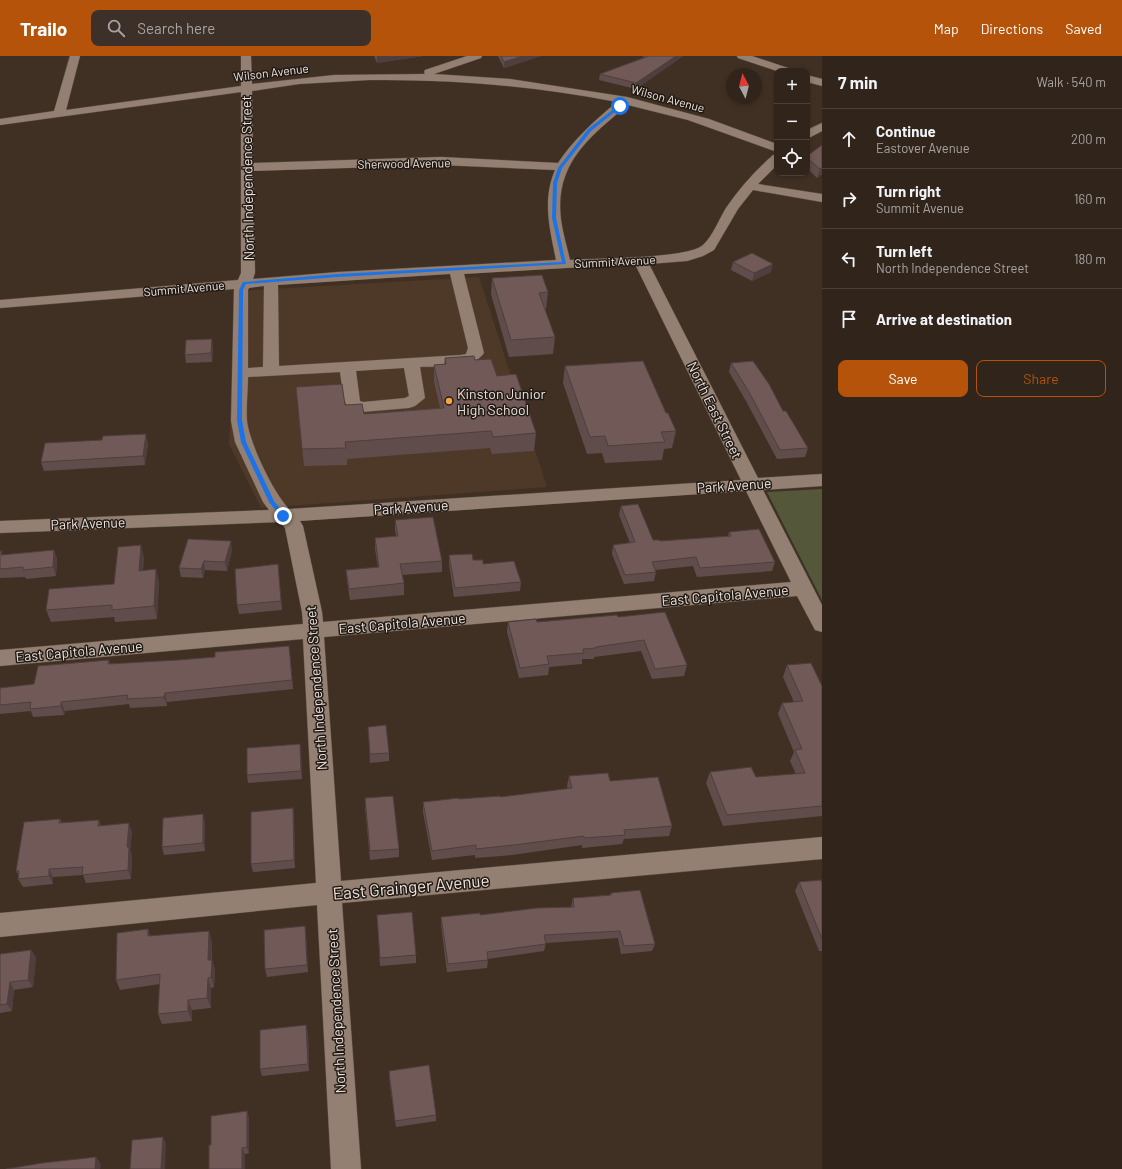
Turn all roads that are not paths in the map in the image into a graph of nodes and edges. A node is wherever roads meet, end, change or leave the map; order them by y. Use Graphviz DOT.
graph roads {
  1 [pos="75,56"];
  2 [pos="246,56"];
  3 [pos="477,56"];
  4 [pos="742,56"];
  5 [pos="777,68"];
  6 [pos="419,75"];
  7 [pos="810,79"];
  8 [pos="822,83"];
  9 [pos="246,88"];
  10 [pos="627,100"];
  11 [pos="59,114"];
  12 [pos="0,122"];
  13 [pos="822,126"];
  14 [pos="810,133"];
  15 [pos="774,147"];
  16 [pos="774,160"];
  17 [pos="247,167"];
  18 [pos="560,168"];
  19 [pos="750,186"];
  20 [pos="822,198"];
  21 [pos="640,260"];
  22 [pos="564,264"];
  23 [pos="456,269"];
  24 [pos="271,281"];
  25 [pos="244,283"];
  26 [pos="0,304"];
  27 [pos="411,363"];
  28 [pos="347,367"];
  29 [pos="271,372"];
  30 [pos="240,373"];
  31 [pos="822,480"];
  32 [pos="752,484"];
  33 [pos="283,516"];
  34 [pos="0,527"];
  35 [pos="804,588"];
  36 [pos="822,625"];
  37 [pos="313,631"];
  38 [pos="0,658"];
  39 [pos="822,848"];
  40 [pos="330,893"];
  41 [pos="0,925"];
  42 [pos="346,1169"];
  1 -- 11 [label="street"];
  2 -- 9 [label="street, North Independence Street"];
  3 -- 6 [label="street"];
  4 -- 5 [label="street"];
  6 -- 9 [label="street, Wilson Avenue"];
  6 -- 10 [label="street, Wilson Avenue"];
  7 -- 8 [label="street"];
  9 -- 11 [label="street, Wilson Avenue"];
  9 -- 17 [label="street, North Independence Street"];
  10 -- 15 [label="street, Wilson Avenue"];
  10 -- 18 [label="street"];
  11 -- 12 [label="street, Wilson Avenue"];
  13 -- 14 [label="street"];
  16 -- 19 [label="street, Summit Avenue"];
  17 -- 18 [label="street, Sherwood Avenue"];
  17 -- 25 [label="street, North Independence Street"];
  18 -- 22 [label="street"];
  19 -- 20 [label="street"];
  19 -- 21 [label="street, Summit Avenue"];
  21 -- 22 [label="street, Summit Avenue"];
  21 -- 32 [label="street, North East Street"];
  22 -- 23 [label="street, Summit Avenue"];
  23 -- 24 [label="street, Summit Avenue"];
  23 -- 27 [label="street"];
  24 -- 25 [label="street, Summit Avenue"];
  24 -- 29 [label="street"];
  25 -- 26 [label="street, Summit Avenue"];
  25 -- 30 [label="street, North Independence Street"];
  27 -- 28 [label="street"];
  27 -- 28 [label="street"];
  28 -- 29 [label="street"];
  29 -- 30 [label="street"];
  30 -- 33 [label="street, North Independence Street"];
  31 -- 32 [label="street, Park Avenue"];
  32 -- 33 [label="street, Park Avenue"];
  32 -- 35 [label="street, North East Street"];
  33 -- 34 [label="street, Park Avenue"];
  33 -- 37 [label="street, North Independence Street"];
  35 -- 36 [label="street, North East Street"];
  35 -- 37 [label="street, East Capitola Avenue"];
  37 -- 38 [label="street, East Capitola Avenue"];
  37 -- 40 [label="street, North Independence Street"];
  39 -- 40 [label="street, East Grainger Avenue"];
  40 -- 41 [label="street, East Grainger Avenue"];
  40 -- 42 [label="street, North Independence Street"];
}
